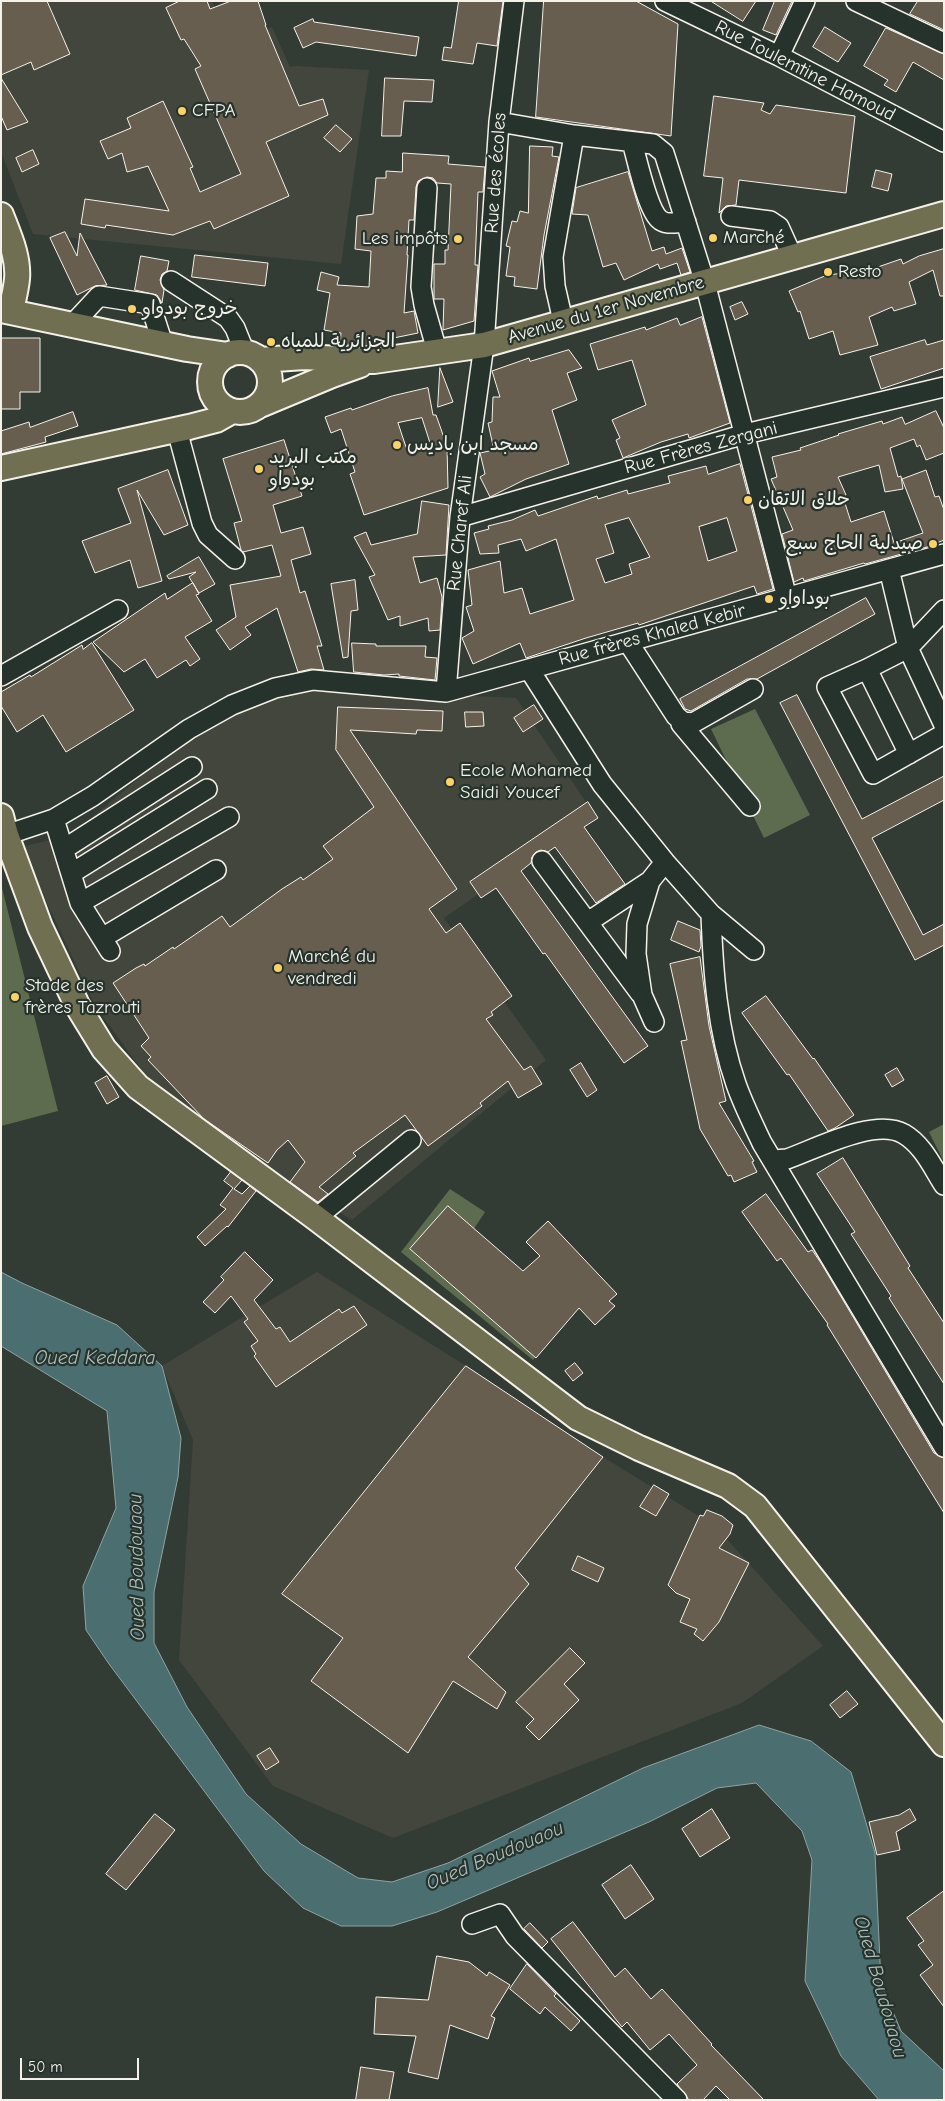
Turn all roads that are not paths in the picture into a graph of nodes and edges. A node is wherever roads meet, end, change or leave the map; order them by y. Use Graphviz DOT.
graph roads {
  1 [pos="514,1"];
  2 [pos="665,1"];
  3 [pos="805,1"];
  4 [pos="856,1"];
  5 [pos="944,43"];
  6 [pos="779,56"];
  7 [pos="499,122"];
  8 [pos="574,134"];
  9 [pos="632,142"];
  10 [pos="944,142"];
  11 [pos="427,188"];
  12 [pos="944,214"];
  13 [pos="1,215"];
  14 [pos="731,216"];
  15 [pos="686,222"];
  16 [pos="794,258"];
  17 [pos="171,281"];
  18 [pos="705,283"];
  19 [pos="6,310"];
  20 [pos="563,321"];
  21 [pos="72,325"];
  22 [pos="163,344"];
  23 [pos="484,344"];
  24 [pos="187,349"];
  25 [pos="437,351"];
  26 [pos="244,356"];
  27 [pos="374,360"];
  28 [pos="212,374"];
  29 [pos="944,387"];
  30 [pos="223,404"];
  31 [pos="260,405"];
  32 [pos="183,428"];
  33 [pos="745,434"];
  34 [pos="1,468"];
  35 [pos="460,517"];
  36 [pos="944,554"];
  37 [pos="235,559"];
  38 [pos="889,569"];
  39 [pos="787,598"];
  40 [pos="118,610"];
  41 [pos="944,610"];
  42 [pos="628,642"];
  43 [pos="908,648"];
  44 [pos="529,669"];
  45 [pos="867,669"];
  46 [pos="1,676"];
  47 [pos="752,689"];
  48 [pos="446,692"];
  49 [pos="683,722"];
  50 [pos="944,725"];
  51 [pos="944,734"];
  52 [pos="908,754"];
  53 [pos="192,767"];
  54 [pos="207,789"];
  55 [pos="750,806"];
  56 [pos="228,817"];
  57 [pos="54,819"];
  58 [pos="4,826"];
  59 [pos="64,849"];
  60 [pos="542,862"];
  61 [pos="665,862"];
  62 [pos="216,870"];
  63 [pos="72,873"];
  64 [pos="650,881"];
  65 [pos="80,903"];
  66 [pos="711,914"];
  67 [pos="588,922"];
  68 [pos="754,950"];
  69 [pos="642,995"];
  70 [pos="654,1022"];
  71 [pos="411,1140"];
  72 [pos="774,1160"];
  73 [pos="944,1186"];
  74 [pos="316,1218"];
  75 [pos="944,1447"];
  76 [pos="944,1744"];
  77 [pos="472,1924"];
  78 [pos="676,2100"];
  1 -- 7 [label="street, Rue des écoles"];
  2 -- 6 [label="street, Rue Toulemtine Hamoud"];
  3 -- 6 [label="street"];
  4 -- 5 [label="street"];
  6 -- 10 [label="street, Rue Toulemtine Hamoud"];
  7 -- 8 [label="street"];
  7 -- 23 [label="street, Rue des écoles"];
  8 -- 9 [label="street"];
  8 -- 20 [label="street"];
  9 -- 15 [label="street"];
  9 -- 15 [label="street"];
  11 -- 25 [label="street"];
  12 -- 16 [label="main road, Avenue du 1er Novembre"];
  13 -- 19 [label="main road"];
  14 -- 16 [label="street"];
  15 -- 18 [label="street"];
  16 -- 18 [label="main road, Avenue du 1er Novembre"];
  17 -- 26 [label="street"];
  18 -- 20 [label="main road, Avenue du 1er Novembre"];
  18 -- 33 [label="street"];
  19 -- 21 [label="main road, Avenue du 1er Novembre"];
  20 -- 23 [label="main road, Avenue du 1er Novembre"];
  21 -- 22 [label="main road, Avenue du 1er Novembre"];
  21 -- 22 [label="street"];
  22 -- 24 [label="main road, Avenue du 1er Novembre"];
  23 -- 25 [label="main road, Avenue du 1er Novembre"];
  23 -- 35 [label="street, Rue Charef Ali"];
  24 -- 26 [label="main road, Avenue du 1er Novembre"];
  24 -- 28 [label="main road"];
  25 -- 27 [label="main road, Avenue du 1er Novembre"];
  26 -- 27 [label="main road, Avenue du 1er Novembre"];
  26 -- 28 [label="main road"];
  26 -- 31 [label="main road"];
  27 -- 31 [label="main road"];
  28 -- 30 [label="main road"];
  29 -- 33 [label="street, Rue Frères Zergani"];
  30 -- 31 [label="main road"];
  30 -- 32 [label="main road"];
  32 -- 34 [label="main road"];
  32 -- 37 [label="street"];
  33 -- 35 [label="street, Rue Frères Zergani"];
  33 -- 39 [label="street"];
  35 -- 48 [label="street, Rue Charef Ali"];
  36 -- 38 [label="street, Rue frères Khaled Kebir"];
  38 -- 39 [label="street, Rue frères Khaled Kebir"];
  38 -- 43 [label="street"];
  39 -- 42 [label="street, Rue frères Khaled Kebir"];
  40 -- 46 [label="street"];
  41 -- 43 [label="street"];
  42 -- 44 [label="street, Rue frères Khaled Kebir"];
  42 -- 49 [label="street"];
  43 -- 45 [label="street"];
  43 -- 50 [label="street"];
  44 -- 48 [label="street, Rue frères Khaled Kebir"];
  44 -- 61 [label="street"];
  45 -- 52 [label="street"];
  45 -- 52 [label="street"];
  47 -- 49 [label="street"];
  48 -- 57 [label="street"];
  49 -- 55 [label="street"];
  51 -- 52 [label="street"];
  53 -- 59 [label="street"];
  54 -- 63 [label="street"];
  56 -- 65 [label="street"];
  57 -- 58 [label="street"];
  57 -- 59 [label="street"];
  58 -- 74 [label="main road"];
  59 -- 63 [label="street"];
  60 -- 67 [label="street"];
  61 -- 64 [label="street"];
  61 -- 66 [label="street"];
  62 -- 65 [label="street"];
  63 -- 65 [label="street"];
  64 -- 67 [label="street"];
  64 -- 69 [label="street"];
  66 -- 68 [label="street"];
  66 -- 72 [label="street"];
  67 -- 69 [label="street"];
  69 -- 70 [label="street"];
  71 -- 74 [label="street"];
  72 -- 73 [label="street"];
  72 -- 75 [label="street"];
  74 -- 76 [label="main road"];
  77 -- 78 [label="street"];
}
